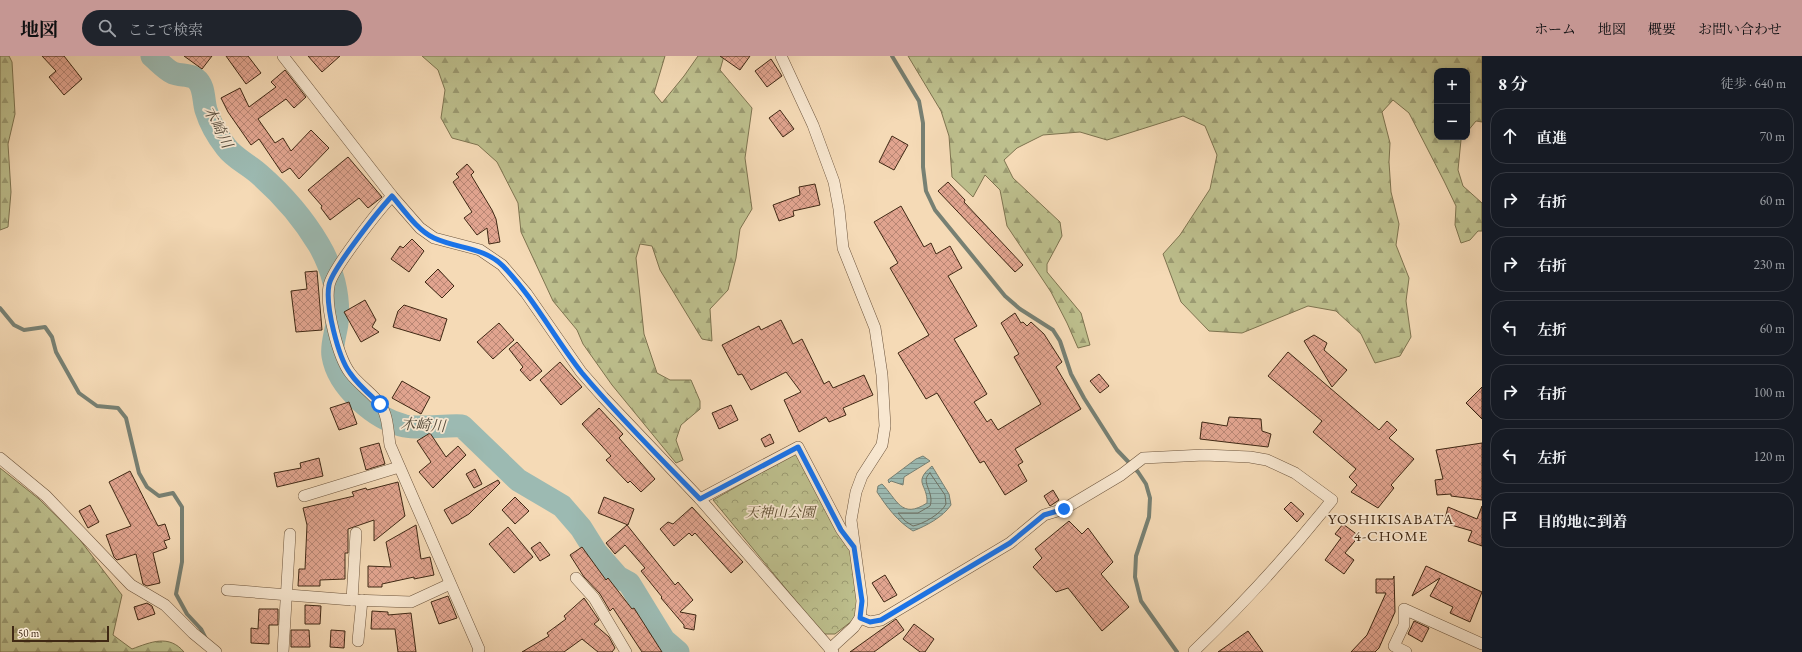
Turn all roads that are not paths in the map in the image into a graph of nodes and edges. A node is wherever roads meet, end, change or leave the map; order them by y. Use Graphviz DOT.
graph roads {
  1 [pos="283,56"];
  2 [pos="781,56"];
  3 [pos="392,196"];
  4 [pos="0,458"];
  5 [pos="399,467"];
  6 [pos="304,496"];
  7 [pos="700,499"];
  8 [pos="356,533"];
  9 [pos="290,534"];
  10 [pos="854,547"];
  11 [pos="576,578"];
  12 [pos="450,584"];
  13 [pos="226,590"];
  14 [pos="287,595"];
  15 [pos="357,600"];
  16 [pos="860,618"];
  17 [pos="358,641"];
  18 [pos="1482,644"];
  19 [pos="1391,649"];
  20 [pos="832,650"];
  21 [pos="1194,651"];
  22 [pos="216,652"];
  23 [pos="283,652"];
  24 [pos="478,652"];
  25 [pos="626,652"];
  26 [pos="1406,652"];
  1 -- 3 [label="street"];
  2 -- 10 [label="street"];
  3 -- 5 [label="street"];
  3 -- 7 [label="street"];
  4 -- 22 [label="street"];
  5 -- 6 [label="street"];
  5 -- 12 [label="street"];
  7 -- 10 [label="street"];
  7 -- 20 [label="street"];
  8 -- 15 [label="street"];
  9 -- 14 [label="street"];
  10 -- 16 [label="street"];
  11 -- 25 [label="street"];
  12 -- 15 [label="street"];
  12 -- 24 [label="street"];
  13 -- 14 [label="street"];
  14 -- 15 [label="street"];
  14 -- 23 [label="street"];
  15 -- 17 [label="street"];
  16 -- 20 [label="street"];
  16 -- 21 [label="street"];
  18 -- 19 [label="street"];
  19 -- 26 [label="street"];
}
